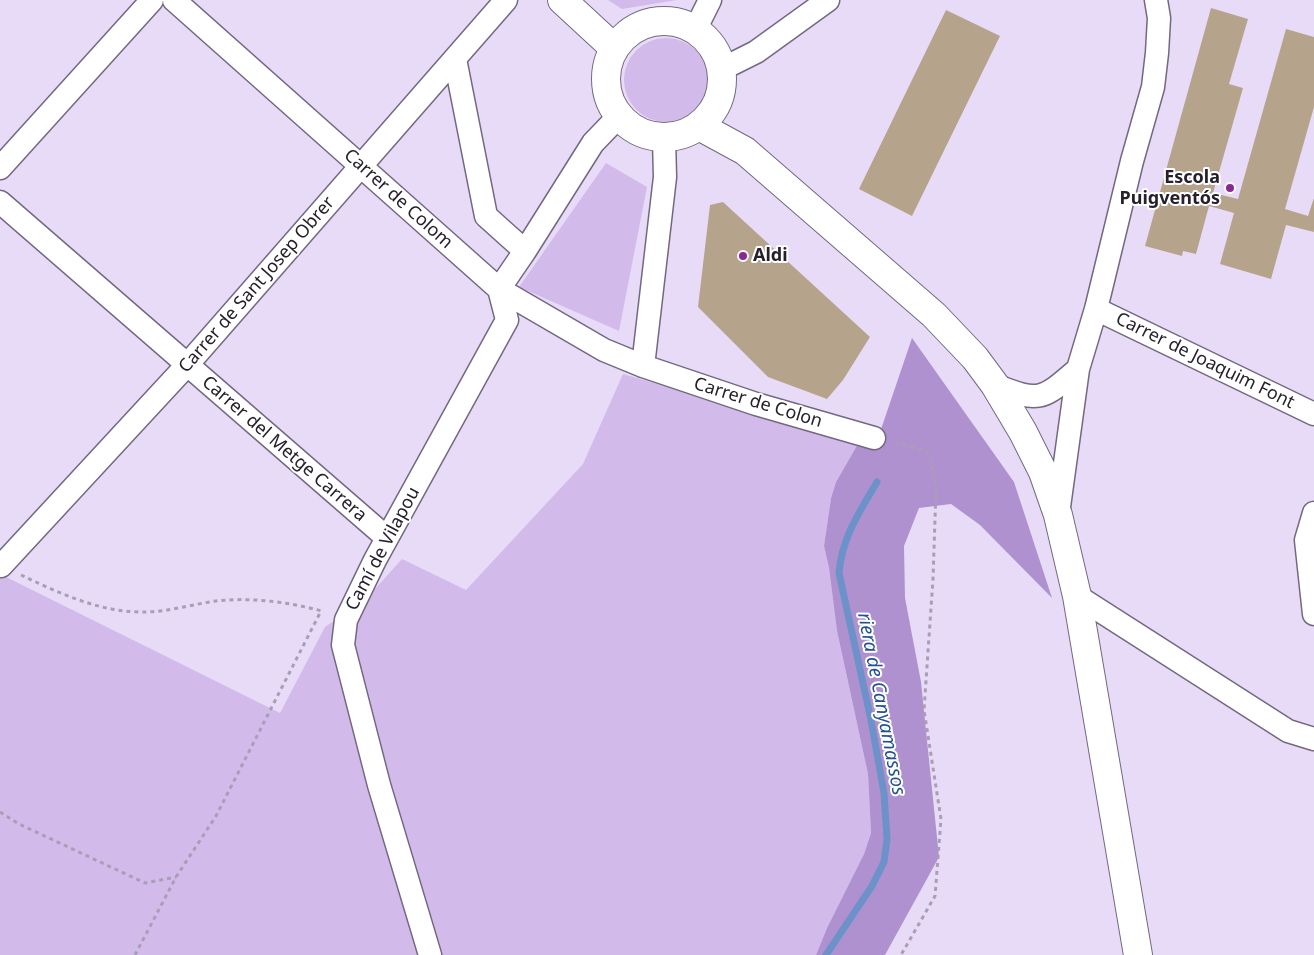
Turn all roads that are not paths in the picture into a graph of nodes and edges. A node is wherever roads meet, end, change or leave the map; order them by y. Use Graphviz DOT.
graph roads {
  1 [pos="152,0"];
  2 [pos="174,0"];
  3 [pos="506,0"];
  4 [pos="562,0"];
  5 [pos="710,0"];
  6 [pos="828,0"];
  7 [pos="1156,0"];
  8 [pos="695,30"];
  9 [pos="614,48"];
  10 [pos="454,59"];
  11 [pos="722,69"];
  12 [pos="719,101"];
  13 [pos="619,116"];
  14 [pos="699,126"];
  15 [pos="664,138"];
  16 [pos="745,151"];
  17 [pos="361,166"];
  18 [pos="0,168"];
  19 [pos="0,202"];
  20 [pos="525,252"];
  21 [pos="499,289"];
  22 [pos="1096,309"];
  23 [pos="187,365"];
  24 [pos="643,366"];
  25 [pos="1078,369"];
  26 [pos="995,385"];
  27 [pos="1314,414"];
  28 [pos="874,438"];
  29 [pos="1314,513"];
  30 [pos="1058,515"];
  31 [pos="387,538"];
  32 [pos="1,565"];
  33 [pos="1077,596"];
  34 [pos="1314,614"];
  35 [pos="1314,739"];
  36 [pos="430,955"];
  37 [pos="1138,955"];
  1 -- 18 [label="street"];
  2 -- 17 [label="street, Carrer de Colom"];
  3 -- 10 [label="street, Carrer de Sant Josep Obrer"];
  4 -- 9 [label="street"];
  5 -- 8 [label="street"];
  6 -- 11 [label="street"];
  7 -- 22 [label="street"];
  8 -- 9 [label="street"];
  8 -- 11 [label="street"];
  9 -- 13 [label="street"];
  10 -- 17 [label="street, Carrer de Sant Josep Obrer"];
  10 -- 20 [label="street"];
  11 -- 12 [label="street"];
  12 -- 14 [label="street"];
  12 -- 16 [label="street"];
  13 -- 15 [label="street"];
  13 -- 20 [label="street"];
  14 -- 15 [label="street"];
  14 -- 16 [label="street"];
  15 -- 24 [label="street"];
  16 -- 26 [label="street"];
  17 -- 21 [label="street, Carrer de Colom"];
  17 -- 23 [label="street, Carrer de Sant Josep Obrer"];
  19 -- 23 [label="street, Carrer del Metge Carrera"];
  20 -- 21 [label="street"];
  21 -- 24 [label="street, Carrer de Colom"];
  21 -- 31 [label="street, Camí de Vilapou"];
  22 -- 25 [label="street"];
  22 -- 27 [label="street, Carrer de Joaquim Font"];
  23 -- 31 [label="street, Carrer del Metge Carrera"];
  23 -- 32 [label="street, Carrer de Sant Josep Obrer"];
  24 -- 28 [label="street, Carrer de Colon"];
  25 -- 26 [label="street"];
  25 -- 30 [label="street"];
  26 -- 30 [label="street"];
  29 -- 34 [label="street"];
  30 -- 33 [label="street"];
  31 -- 36 [label="street, Camí de Vilapou"];
  33 -- 35 [label="street"];
  33 -- 37 [label="street"];
}
